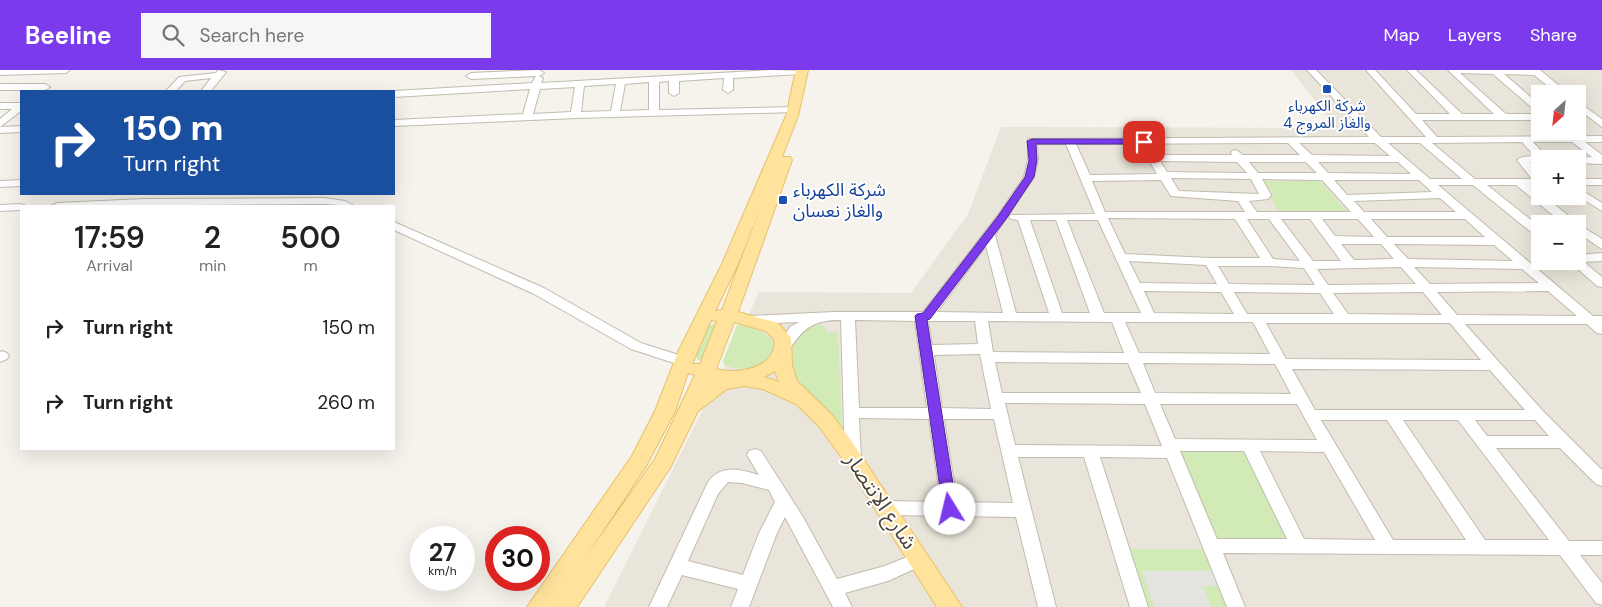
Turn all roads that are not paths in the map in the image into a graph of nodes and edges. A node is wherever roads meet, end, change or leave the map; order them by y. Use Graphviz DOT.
graph roads {
  1 [pos="66,70"];
  2 [pos="805,70"];
  3 [pos="1311,70"];
  4 [pos="1370,70"];
  5 [pos="1411,70"];
  6 [pos="1452,70"];
  7 [pos="1460,70"];
  8 [pos="1495,71"];
  9 [pos="1535,71"];
  10 [pos="0,72"];
  11 [pos="507,72"];
  12 [pos="540,72"];
  13 [pos="221,73"];
  14 [pos="471,73"];
  15 [pos="729,75"];
  16 [pos="674,78"];
  17 [pos="654,80"];
  18 [pos="621,82"];
  19 [pos="580,84"];
  20 [pos="1553,85"];
  21 [pos="0,87"];
  22 [pos="537,87"];
  23 [pos="42,89"];
  24 [pos="172,90"];
  25 [pos="207,90"];
  26 [pos="466,90"];
  27 [pos="728,90"];
  28 [pos="674,93"];
  29 [pos="395,94"];
  30 [pos="1531,102"];
  31 [pos="0,106"];
  32 [pos="20,109"];
  33 [pos="794,109"];
  34 [pos="1586,111"];
  35 [pos="654,113"];
  36 [pos="614,114"];
  37 [pos="576,116"];
  38 [pos="1502,116"];
  39 [pos="527,117"];
  40 [pos="1414,117"];
  41 [pos="1458,117"];
  42 [pos="1531,117"];
  43 [pos="0,124"];
  44 [pos="395,124"];
  45 [pos="1602,124"];
  46 [pos="20,129"];
  47 [pos="0,130"];
  48 [pos="1586,139"];
  49 [pos="1602,139"];
  50 [pos="1378,140"];
  51 [pos="1422,140"];
  52 [pos="1435,140"];
  53 [pos="1524,140"];
  54 [pos="1531,140"];
  55 [pos="1575,140"];
  56 [pos="1070,141"];
  57 [pos="1144,142"];
  58 [pos="1226,142"];
  59 [pos="1292,142"];
  60 [pos="1536,150"];
  61 [pos="1153,158"];
  62 [pos="1240,158"];
  63 [pos="1311,158"];
  64 [pos="1399,159"];
  65 [pos="1531,159"];
  66 [pos="1586,160"];
  67 [pos="1602,160"];
  68 [pos="1531,171"];
  69 [pos="1164,176"];
  70 [pos="1255,176"];
  71 [pos="1326,177"];
  72 [pos="1087,178"];
  73 [pos="1424,180"];
  74 [pos="1474,182"];
  75 [pos="1519,182"];
  76 [pos="1531,182"];
  77 [pos="1586,182"];
  78 [pos="1602,182"];
  79 [pos="20,183"];
  80 [pos="0,184"];
  81 [pos="1442,195"];
  82 [pos="1586,197"];
  83 [pos="149,198"];
  84 [pos="1241,198"];
  85 [pos="1345,198"];
  86 [pos="68,205"];
  87 [pos="346,205"];
  88 [pos="20,207"];
  89 [pos="0,208"];
  90 [pos="1602,208"];
  91 [pos="1561,215"];
  92 [pos="1102,216"];
  93 [pos="1239,216"];
  94 [pos="1254,216"];
  95 [pos="1273,216"];
  96 [pos="1362,216"];
  97 [pos="1468,216"];
  98 [pos="1002,217"];
  99 [pos="1023,217"];
  100 [pos="1314,217"];
  101 [pos="1060,218"];
  102 [pos="395,226"];
  103 [pos="1531,226"];
  104 [pos="1586,234"];
  105 [pos="989,235"];
  106 [pos="1331,240"];
  107 [pos="1385,241"];
  108 [pos="1497,241"];
  109 [pos="1602,246"];
  110 [pos="1121,257"];
  111 [pos="1602,257"];
  112 [pos="1586,259"];
  113 [pos="1210,262"];
  114 [pos="1269,262"];
  115 [pos="1404,263"];
  116 [pos="1350,264"];
  117 [pos="1309,265"];
  118 [pos="1525,265"];
  119 [pos="1586,269"];
  120 [pos="1602,283"];
  121 [pos="1136,287"];
  122 [pos="1551,287"];
  123 [pos="1225,288"];
  124 [pos="1425,288"];
  125 [pos="1323,289"];
  126 [pos="727,316"];
  127 [pos="841,316"];
  128 [pos="924,316"];
  129 [pos="981,317"];
  130 [pos="1011,317"];
  131 [pos="1057,317"];
  132 [pos="1099,318"];
  133 [pos="1117,318"];
  134 [pos="1150,318"];
  135 [pos="1250,318"];
  136 [pos="1344,319"];
  137 [pos="1452,319"];
  138 [pos="750,320"];
  139 [pos="1596,320"];
  140 [pos="697,328"];
  141 [pos="1602,330"];
  142 [pos="783,350"];
  143 [pos="926,350"];
  144 [pos="986,353"];
  145 [pos="685,356"];
  146 [pos="1133,358"];
  147 [pos="1280,362"];
  148 [pos="1492,365"];
  149 [pos="706,372"];
  150 [pos="742,377"];
  151 [pos="996,398"];
  152 [pos="1150,398"];
  153 [pos="1301,399"];
  154 [pos="804,401"];
  155 [pos="688,411"];
  156 [pos="852,413"];
  157 [pos="935,413"];
  158 [pos="1000,414"];
  159 [pos="1310,415"];
  160 [pos="1537,415"];
  161 [pos="1392,416"];
  162 [pos="1463,416"];
  163 [pos="1482,442"];
  164 [pos="1563,442"];
  165 [pos="1248,446"];
  166 [pos="1329,446"];
  167 [pos="1171,449"];
  168 [pos="1010,451"];
  169 [pos="1090,452"];
  170 [pos="755,455"];
  171 [pos="853,458"];
  172 [pos="1602,480"];
  173 [pos="775,486"];
  174 [pos="784,501"];
  175 [pos="887,508"];
  176 [pos="950,509"];
  177 [pos="1023,510"];
  178 [pos="1210,546"];
  179 [pos="1299,546"];
  180 [pos="1388,547"];
  181 [pos="1481,548"];
  182 [pos="1602,548"];
  183 [pos="1565,549"];
  184 [pos="919,559"];
  185 [pos="677,566"];
  186 [pos="748,584"];
  187 [pos="833,588"];
  188 [pos="1602,597"];
  189 [pos="539,607"];
  190 [pos="564,607"];
  191 [pos="658,607"];
  192 [pos="740,607"];
  193 [pos="843,607"];
  194 [pos="950,607"];
  195 [pos="1047,607"];
  196 [pos="1139,607"];
  197 [pos="1236,607"];
  1 -- 10 [label="street"];
  1 -- 23 [label="street"];
  2 -- 15 [label="street"];
  2 -- 33 [label="main road"];
  2 -- 126 [label="main road"];
  3 -- 50 [label="street"];
  4 -- 40 [label="street"];
  5 -- 41 [label="street"];
  6 -- 38 [label="street"];
  7 -- 8 [label="street"];
  8 -- 9 [label="street"];
  8 -- 30 [label="street"];
  9 -- 20 [label="street"];
  11 -- 12 [label="street"];
  11 -- 14 [label="street"];
  12 -- 22 [label="street"];
  13 -- 24 [label="street"];
  13 -- 25 [label="street"];
  14 -- 26 [label="street"];
  15 -- 16 [label="street"];
  15 -- 27 [label="street"];
  16 -- 17 [label="street"];
  16 -- 28 [label="street"];
  17 -- 18 [label="street"];
  17 -- 35 [label="street"];
  18 -- 19 [label="street"];
  18 -- 36 [label="street"];
  19 -- 22 [label="street"];
  19 -- 37 [label="street"];
  21 -- 23 [label="street"];
  22 -- 26 [label="street"];
  22 -- 39 [label="street"];
  26 -- 29 [label="street"];
  31 -- 32 [label="street"];
  32 -- 43 [label="street"];
  33 -- 35 [label="street"];
  33 -- 140 [label="main road"];
  34 -- 45 [label="street"];
  35 -- 36 [label="street"];
  36 -- 37 [label="street"];
  37 -- 39 [label="street"];
  38 -- 41 [label="street"];
  38 -- 42 [label="street"];
  39 -- 44 [label="street"];
  40 -- 41 [label="street"];
  40 -- 52 [label="street"];
  46 -- 47 [label="street"];
  48 -- 49 [label="street"];
  50 -- 51 [label="street"];
  50 -- 59 [label="street"];
  50 -- 64 [label="street"];
  51 -- 52 [label="street"];
  51 -- 74 [label="street"];
  52 -- 53 [label="street"];
  53 -- 54 [label="street"];
  53 -- 60 [label="street"];
  55 -- 67 [label="street"];
  56 -- 57 [label="street"];
  56 -- 72 [label="street"];
  56 -- 98 [label="street"];
  57 -- 58 [label="street"];
  57 -- 61 [label="street"];
  58 -- 59 [label="street"];
  58 -- 62 [label="street"];
  59 -- 63 [label="street"];
  61 -- 62 [label="street"];
  61 -- 69 [label="street"];
  62 -- 63 [label="street"];
  62 -- 70 [label="street"];
  63 -- 64 [label="street"];
  63 -- 71 [label="street"];
  64 -- 73 [label="street"];
  65 -- 68 [label="street"];
  66 -- 67 [label="street"];
  69 -- 70 [label="street"];
  69 -- 72 [label="street"];
  69 -- 84 [label="street"];
  70 -- 71 [label="street"];
  70 -- 84 [label="street"];
  71 -- 73 [label="street"];
  71 -- 85 [label="street"];
  72 -- 92 [label="street"];
  73 -- 74 [label="street"];
  73 -- 81 [label="street"];
  74 -- 75 [label="street"];
  74 -- 103 [label="street"];
  75 -- 76 [label="street"];
  75 -- 91 [label="street"];
  77 -- 78 [label="street"];
  79 -- 80 [label="street"];
  81 -- 85 [label="street"];
  81 -- 97 [label="street"];
  82 -- 90 [label="street"];
  83 -- 86 [label="street"];
  83 -- 87 [label="street"];
  84 -- 94 [label="street"];
  85 -- 96 [label="street"];
  88 -- 89 [label="street"];
  92 -- 93 [label="street"];
  92 -- 101 [label="street"];
  92 -- 110 [label="street"];
  93 -- 94 [label="street"];
  93 -- 114 [label="street"];
  94 -- 95 [label="street"];
  95 -- 100 [label="street"];
  95 -- 117 [label="street"];
  96 -- 97 [label="street"];
  96 -- 100 [label="street"];
  96 -- 107 [label="street"];
  97 -- 108 [label="street"];
  98 -- 99 [label="street"];
  98 -- 105 [label="street"];
  99 -- 101 [label="street"];
  99 -- 131 [label="street"];
  100 -- 106 [label="street"];
  101 -- 132 [label="street"];
  102 -- 145 [label="street"];
  104 -- 109 [label="street"];
  105 -- 128 [label="street"];
  105 -- 130 [label="street"];
  106 -- 107 [label="street"];
  106 -- 116 [label="street"];
  107 -- 108 [label="street"];
  107 -- 115 [label="street"];
  108 -- 118 [label="street"];
  110 -- 113 [label="street"];
  110 -- 121 [label="street"];
  111 -- 112 [label="street"];
  113 -- 114 [label="street"];
  113 -- 123 [label="street"];
  114 -- 117 [label="street"];
  115 -- 116 [label="street"];
  115 -- 118 [label="street"];
  115 -- 124 [label="street"];
  116 -- 117 [label="street"];
  117 -- 125 [label="street"];
  118 -- 122 [label="street"];
  119 -- 120 [label="street"];
  121 -- 123 [label="street"];
  121 -- 134 [label="street"];
  122 -- 124 [label="street"];
  122 -- 139 [label="street"];
  123 -- 125 [label="street"];
  123 -- 135 [label="street"];
  124 -- 125 [label="street"];
  124 -- 137 [label="street"];
  125 -- 136 [label="street"];
  126 -- 138 [label="main road"];
  126 -- 140 [label="main road"];
  126 -- 149 [label="main road"];
  127 -- 128 [label="street"];
  127 -- 138 [label="street"];
  127 -- 142 [label="street"];
  127 -- 156 [label="street"];
  128 -- 129 [label="street"];
  128 -- 143 [label="street"];
  129 -- 130 [label="street"];
  129 -- 144 [label="street"];
  130 -- 131 [label="street"];
  131 -- 132 [label="street"];
  132 -- 133 [label="street"];
  133 -- 134 [label="street"];
  133 -- 146 [label="street"];
  134 -- 135 [label="street"];
  135 -- 136 [label="street"];
  135 -- 147 [label="street"];
  136 -- 137 [label="street"];
  137 -- 139 [label="street"];
  137 -- 148 [label="street"];
  138 -- 142 [label="main road"];
  139 -- 141 [label="street"];
  140 -- 145 [label="main road"];
  142 -- 150 [label="main road"];
  142 -- 154 [label="main road"];
  143 -- 144 [label="street"];
  143 -- 157 [label="street"];
  144 -- 146 [label="street"];
  144 -- 151 [label="street"];
  145 -- 149 [label="main road"];
  145 -- 189 [label="main road"];
  146 -- 147 [label="street"];
  146 -- 152 [label="street"];
  147 -- 148 [label="street"];
  147 -- 153 [label="street"];
  148 -- 160 [label="street"];
  149 -- 150 [label="main road"];
  149 -- 155 [label="main road"];
  150 -- 154 [label="main road"];
  150 -- 155 [label="main road"];
  151 -- 152 [label="street"];
  151 -- 158 [label="street"];
  152 -- 153 [label="street"];
  152 -- 167 [label="street"];
  153 -- 159 [label="street"];
  154 -- 171 [label="main road, شارع الإنتصار"];
  155 -- 190 [label="main road"];
  156 -- 157 [label="street"];
  156 -- 171 [label="street"];
  157 -- 158 [label="street"];
  157 -- 176 [label="street"];
  158 -- 168 [label="street"];
  159 -- 161 [label="street"];
  159 -- 166 [label="street"];
  160 -- 162 [label="street"];
  160 -- 164 [label="street"];
  161 -- 162 [label="street"];
  161 -- 181 [label="street"];
  162 -- 163 [label="street"];
  163 -- 164 [label="street"];
  163 -- 183 [label="street"];
  164 -- 172 [label="street"];
  165 -- 166 [label="street"];
  165 -- 167 [label="street"];
  165 -- 179 [label="street"];
  166 -- 180 [label="street"];
  167 -- 169 [label="street"];
  167 -- 178 [label="street"];
  168 -- 169 [label="street"];
  168 -- 177 [label="street"];
  169 -- 196 [label="street"];
  170 -- 173 [label="street"];
  171 -- 175 [label="main road, شارع الإنتصار"];
  173 -- 174 [label="street"];
  173 -- 185 [label="street"];
  174 -- 186 [label="street"];
  174 -- 187 [label="street"];
  175 -- 176 [label="street"];
  175 -- 184 [label="main road, شارع الإنتصار"];
  176 -- 177 [label="street"];
  177 -- 195 [label="street"];
  178 -- 179 [label="street"];
  178 -- 197 [label="street"];
  179 -- 180 [label="street"];
  180 -- 181 [label="street"];
  181 -- 183 [label="street"];
  182 -- 183 [label="street"];
  183 -- 188 [label="street"];
  184 -- 187 [label="street"];
  184 -- 194 [label="main road, شارع الإنتصار"];
  185 -- 186 [label="street"];
  185 -- 191 [label="street"];
  186 -- 192 [label="street"];
  187 -- 193 [label="street"];
}
